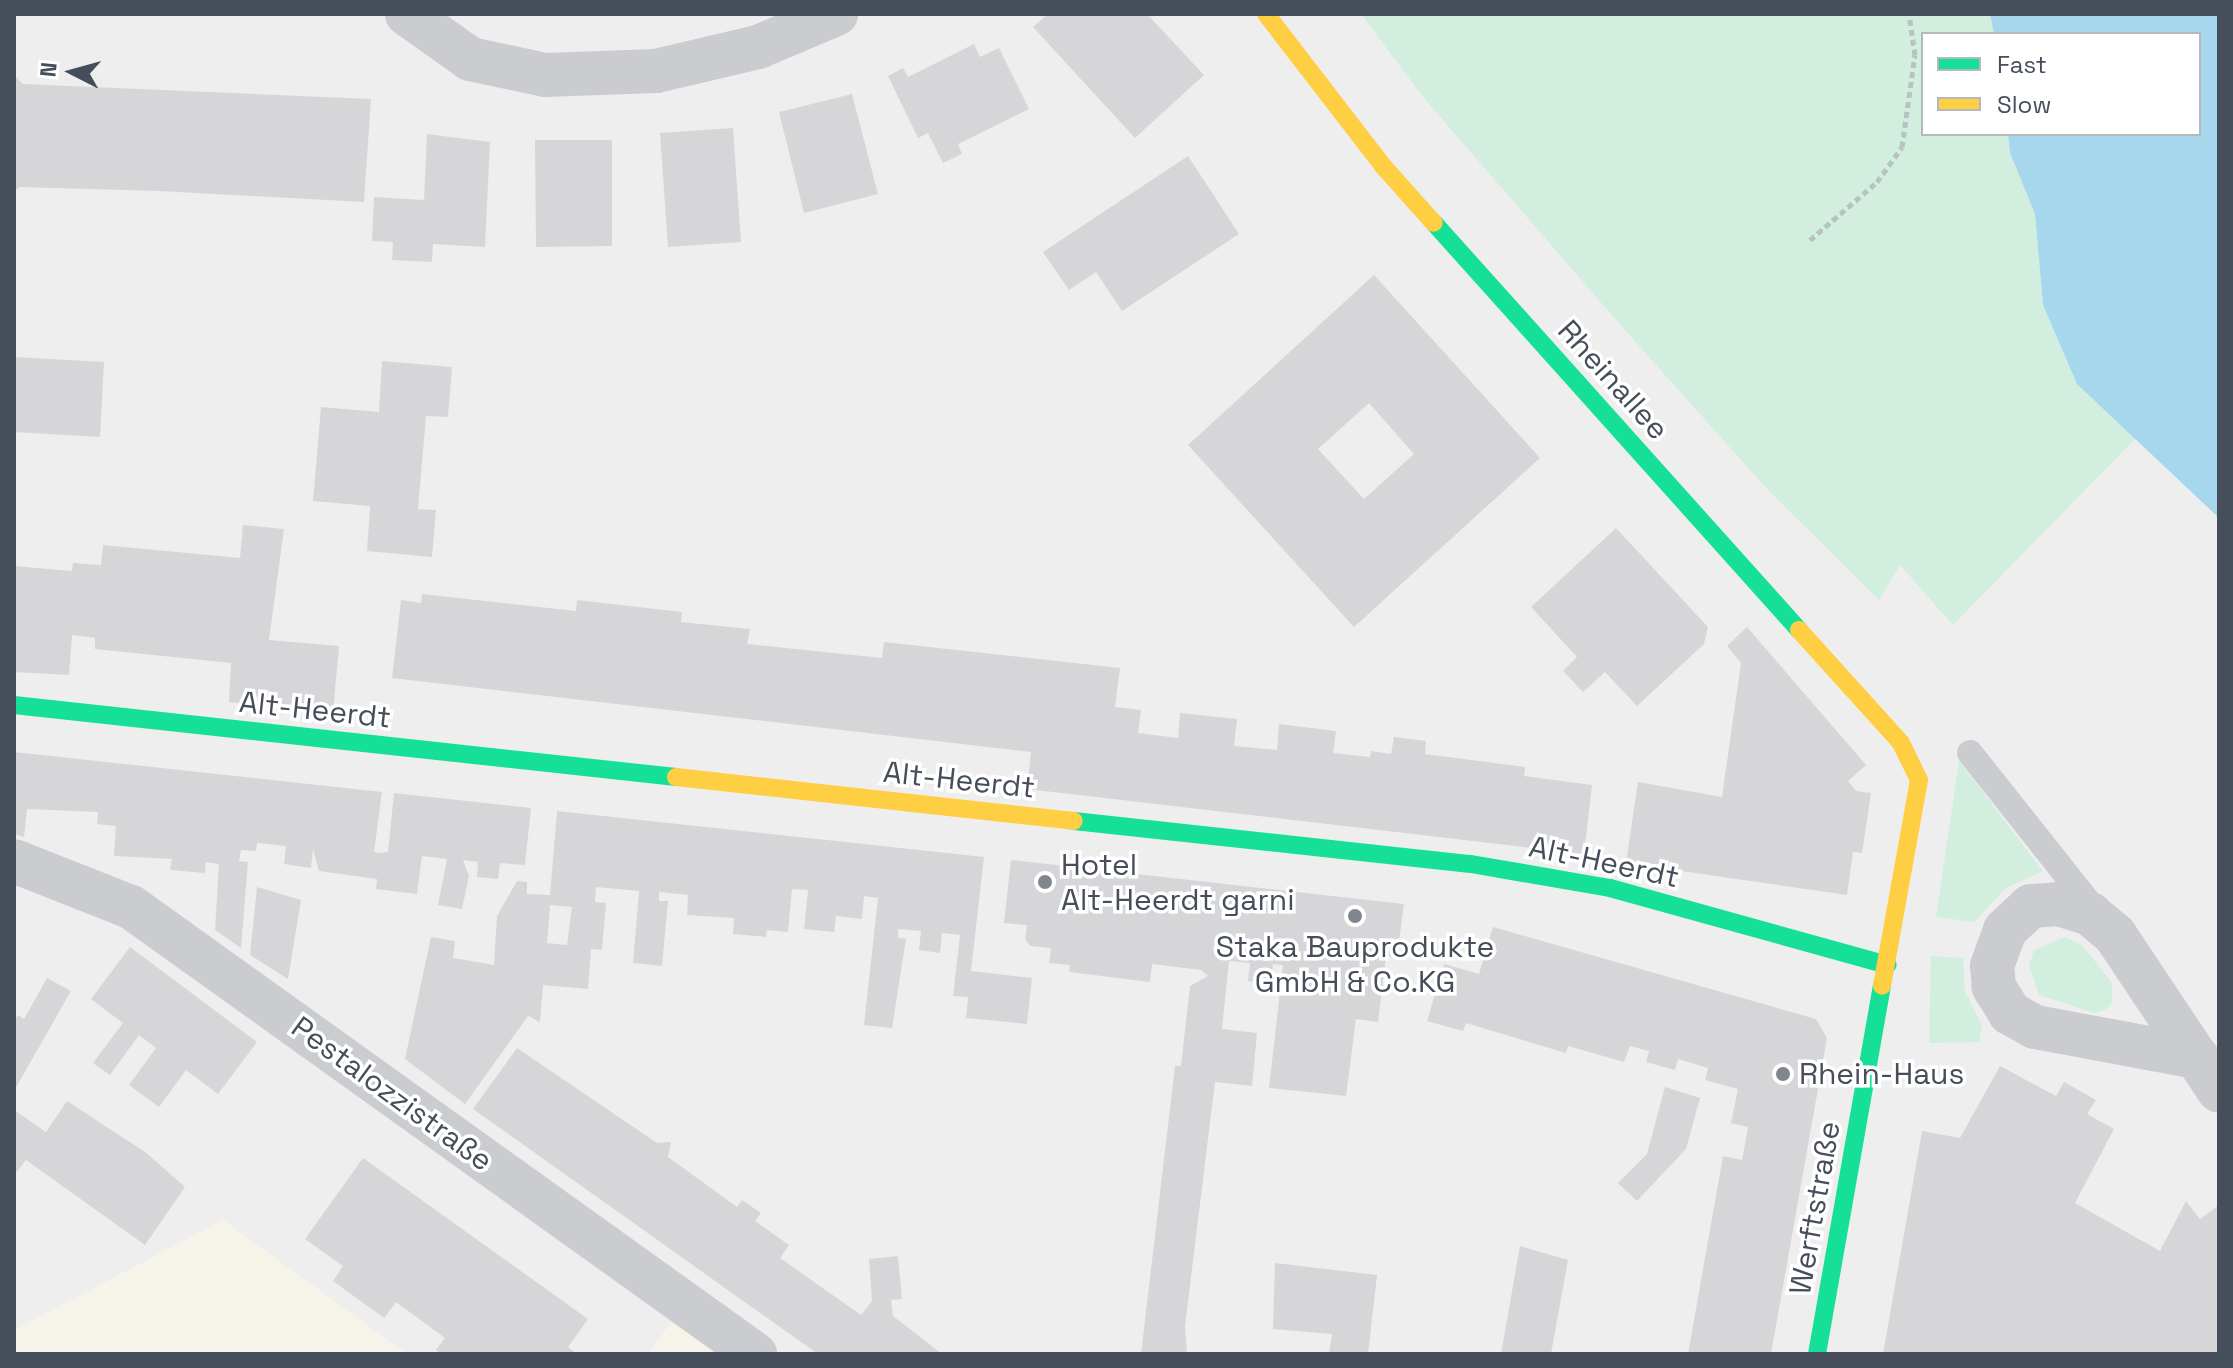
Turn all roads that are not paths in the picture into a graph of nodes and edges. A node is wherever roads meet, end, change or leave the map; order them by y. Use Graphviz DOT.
graph roads {
  1 [pos="407,14"];
  2 [pos="836,14"];
  3 [pos="1266,14"];
  4 [pos="14,705"];
  5 [pos="1970,753"];
  6 [pos="1919,780"];
  7 [pos="14,861"];
  8 [pos="2115,935"];
  9 [pos="1888,965"];
  10 [pos="2212,1065"];
  11 [pos="755,1354"];
  12 [pos="1817,1354"];
  1 -- 2 [label="street"];
  3 -- 6 [label="street, Rheinallee"];
  4 -- 9 [label="street, Alt-Heerdt"];
  5 -- 8 [label="lane"];
  6 -- 9 [label="street, Werftstraße"];
  7 -- 11 [label="street, Pestalozzistraße"];
  8 -- 10 [label="street"];
  8 -- 10 [label="street"];
  9 -- 12 [label="street, Werftstraße"];
}
